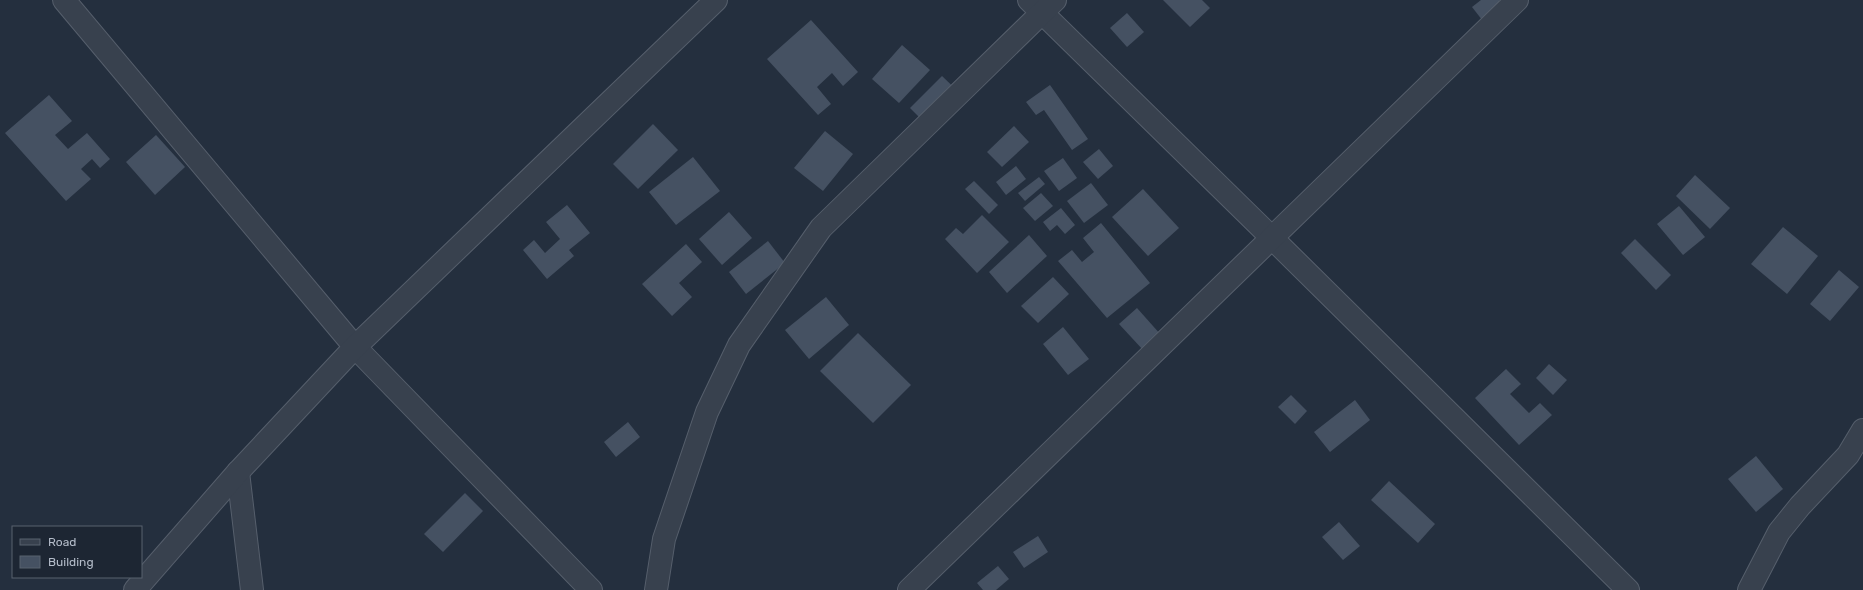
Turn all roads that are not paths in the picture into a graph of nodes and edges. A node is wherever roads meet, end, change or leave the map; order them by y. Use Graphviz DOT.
graph roads {
  1 [pos="64,0"];
  2 [pos="716,0"];
  3 [pos="1517,0"];
  4 [pos="1042,4"];
  5 [pos="1272,238"];
  6 [pos="355,347"];
  7 [pos="1863,430"];
  8 [pos="238,472"];
  9 [pos="135,590"];
  10 [pos="252,590"];
  11 [pos="591,590"];
  12 [pos="656,590"];
  13 [pos="909,590"];
  14 [pos="1628,590"];
  15 [pos="1749,590"];
  1 -- 6 [label="street"];
  2 -- 6 [label="street"];
  3 -- 5 [label="street"];
  4 -- 5 [label="street"];
  4 -- 12 [label="street"];
  5 -- 13 [label="street"];
  5 -- 14 [label="street"];
  6 -- 8 [label="street"];
  6 -- 11 [label="street"];
  7 -- 15 [label="street"];
  8 -- 9 [label="street"];
  8 -- 10 [label="street"];
}
